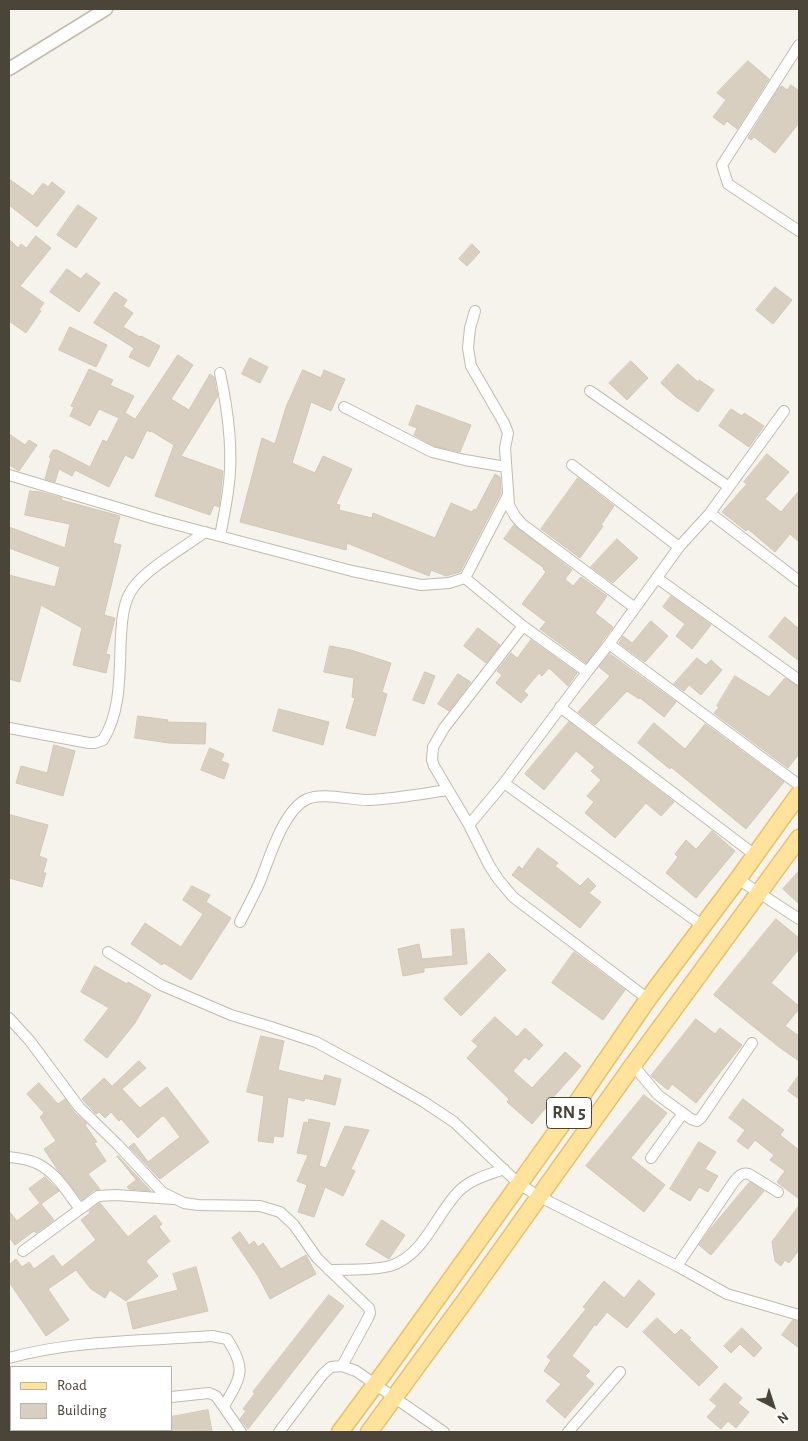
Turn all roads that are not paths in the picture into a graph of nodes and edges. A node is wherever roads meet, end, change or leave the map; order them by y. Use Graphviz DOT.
graph roads {
  1 [pos="106,9"];
  2 [pos="799,45"];
  3 [pos="9,69"];
  4 [pos="799,231"];
  5 [pos="475,311"];
  6 [pos="220,373"];
  7 [pos="590,391"];
  8 [pos="344,407"];
  9 [pos="784,411"];
  10 [pos="572,465"];
  11 [pos="506,467"];
  12 [pos="9,475"];
  13 [pos="729,487"];
  14 [pos="508,495"];
  15 [pos="710,514"];
  16 [pos="205,532"];
  17 [pos="220,536"];
  18 [pos="679,547"];
  19 [pos="465,578"];
  20 [pos="657,578"];
  21 [pos="799,580"];
  22 [pos="635,608"];
  23 [pos="523,626"];
  24 [pos="609,644"];
  25 [pos="587,672"];
  26 [pos="799,680"];
  27 [pos="560,707"];
  28 [pos="9,728"];
  29 [pos="504,783"];
  30 [pos="799,785"];
  31 [pos="447,790"];
  32 [pos="799,794"];
  33 [pos="468,825"];
  34 [pos="799,838"];
  35 [pos="754,855"];
  36 [pos="738,879"];
  37 [pos="760,893"];
  38 [pos="799,919"];
  39 [pos="240,922"];
  40 [pos="703,926"];
  41 [pos="108,952"];
  42 [pos="648,999"];
  43 [pos="9,1018"];
  44 [pos="752,1043"];
  45 [pos="633,1066"];
  46 [pos="683,1113"];
  47 [pos="9,1157"];
  48 [pos="651,1158"];
  49 [pos="504,1169"];
  50 [pos="518,1183"];
  51 [pos="778,1192"];
  52 [pos="538,1196"];
  53 [pos="174,1199"];
  54 [pos="80,1209"];
  55 [pos="23,1251"];
  56 [pos="677,1266"];
  57 [pos="329,1270"];
  58 [pos="799,1315"];
  59 [pos="10,1356"];
  60 [pos="342,1366"];
  61 [pos="620,1372"];
  62 [pos="374,1385"];
  63 [pos="172,1397"];
  64 [pos="394,1398"];
  65 [pos="224,1406"];
  66 [pos="241,1432"];
  67 [pos="279,1432"];
  68 [pos="340,1432"];
  69 [pos="369,1432"];
  70 [pos="444,1432"];
  71 [pos="568,1432"];
  1 -- 3 [label="street"];
  2 -- 4 [label="street"];
  5 -- 11 [label="street"];
  6 -- 17 [label="street"];
  7 -- 13 [label="street"];
  8 -- 11 [label="street"];
  9 -- 13 [label="street"];
  10 -- 18 [label="street"];
  11 -- 14 [label="street"];
  12 -- 16 [label="street"];
  13 -- 15 [label="street"];
  14 -- 19 [label="street"];
  14 -- 22 [label="street"];
  15 -- 18 [label="street"];
  15 -- 21 [label="street"];
  16 -- 17 [label="street"];
  16 -- 28 [label="street"];
  17 -- 19 [label="street"];
  18 -- 20 [label="street"];
  19 -- 23 [label="street"];
  20 -- 22 [label="street"];
  20 -- 26 [label="street"];
  22 -- 24 [label="street"];
  23 -- 25 [label="street"];
  23 -- 31 [label="street"];
  24 -- 25 [label="street"];
  24 -- 30 [label="street"];
  25 -- 27 [label="street"];
  27 -- 29 [label="street"];
  27 -- 35 [label="street"];
  29 -- 33 [label="street"];
  29 -- 40 [label="street"];
  31 -- 33 [label="street"];
  31 -- 39 [label="street"];
  32 -- 35 [label="main road, RN 5"];
  33 -- 42 [label="street"];
  34 -- 37 [label="main road, RN 5"];
  35 -- 36 [label="main road, RN 5"];
  36 -- 37 [label="street"];
  36 -- 40 [label="main road, RN 5"];
  37 -- 38 [label="street"];
  37 -- 45 [label="main road, RN 5"];
  40 -- 42 [label="main road, RN 5"];
  41 -- 49 [label="street"];
  42 -- 50 [label="main road, RN 5"];
  43 -- 53 [label="street"];
  44 -- 46 [label="street"];
  45 -- 46 [label="street"];
  45 -- 52 [label="main road, RN 5"];
  46 -- 48 [label="street"];
  47 -- 54 [label="street"];
  49 -- 50 [label="street"];
  49 -- 57 [label="street"];
  50 -- 52 [label="street"];
  50 -- 62 [label="main road, RN 5"];
  51 -- 56 [label="street"];
  52 -- 56 [label="street"];
  52 -- 64 [label="main road, RN 5"];
  53 -- 54 [label="street"];
  53 -- 57 [label="street"];
  54 -- 55 [label="street"];
  56 -- 58 [label="street"];
  57 -- 60 [label="street"];
  59 -- 65 [label="street"];
  60 -- 62 [label="street"];
  60 -- 67 [label="street"];
  61 -- 71 [label="street"];
  62 -- 64 [label="street"];
  62 -- 68 [label="main road, RN 5"];
  63 -- 65 [label="street"];
  64 -- 69 [label="main road, RN 5"];
  64 -- 70 [label="street"];
  65 -- 66 [label="street"];
}
